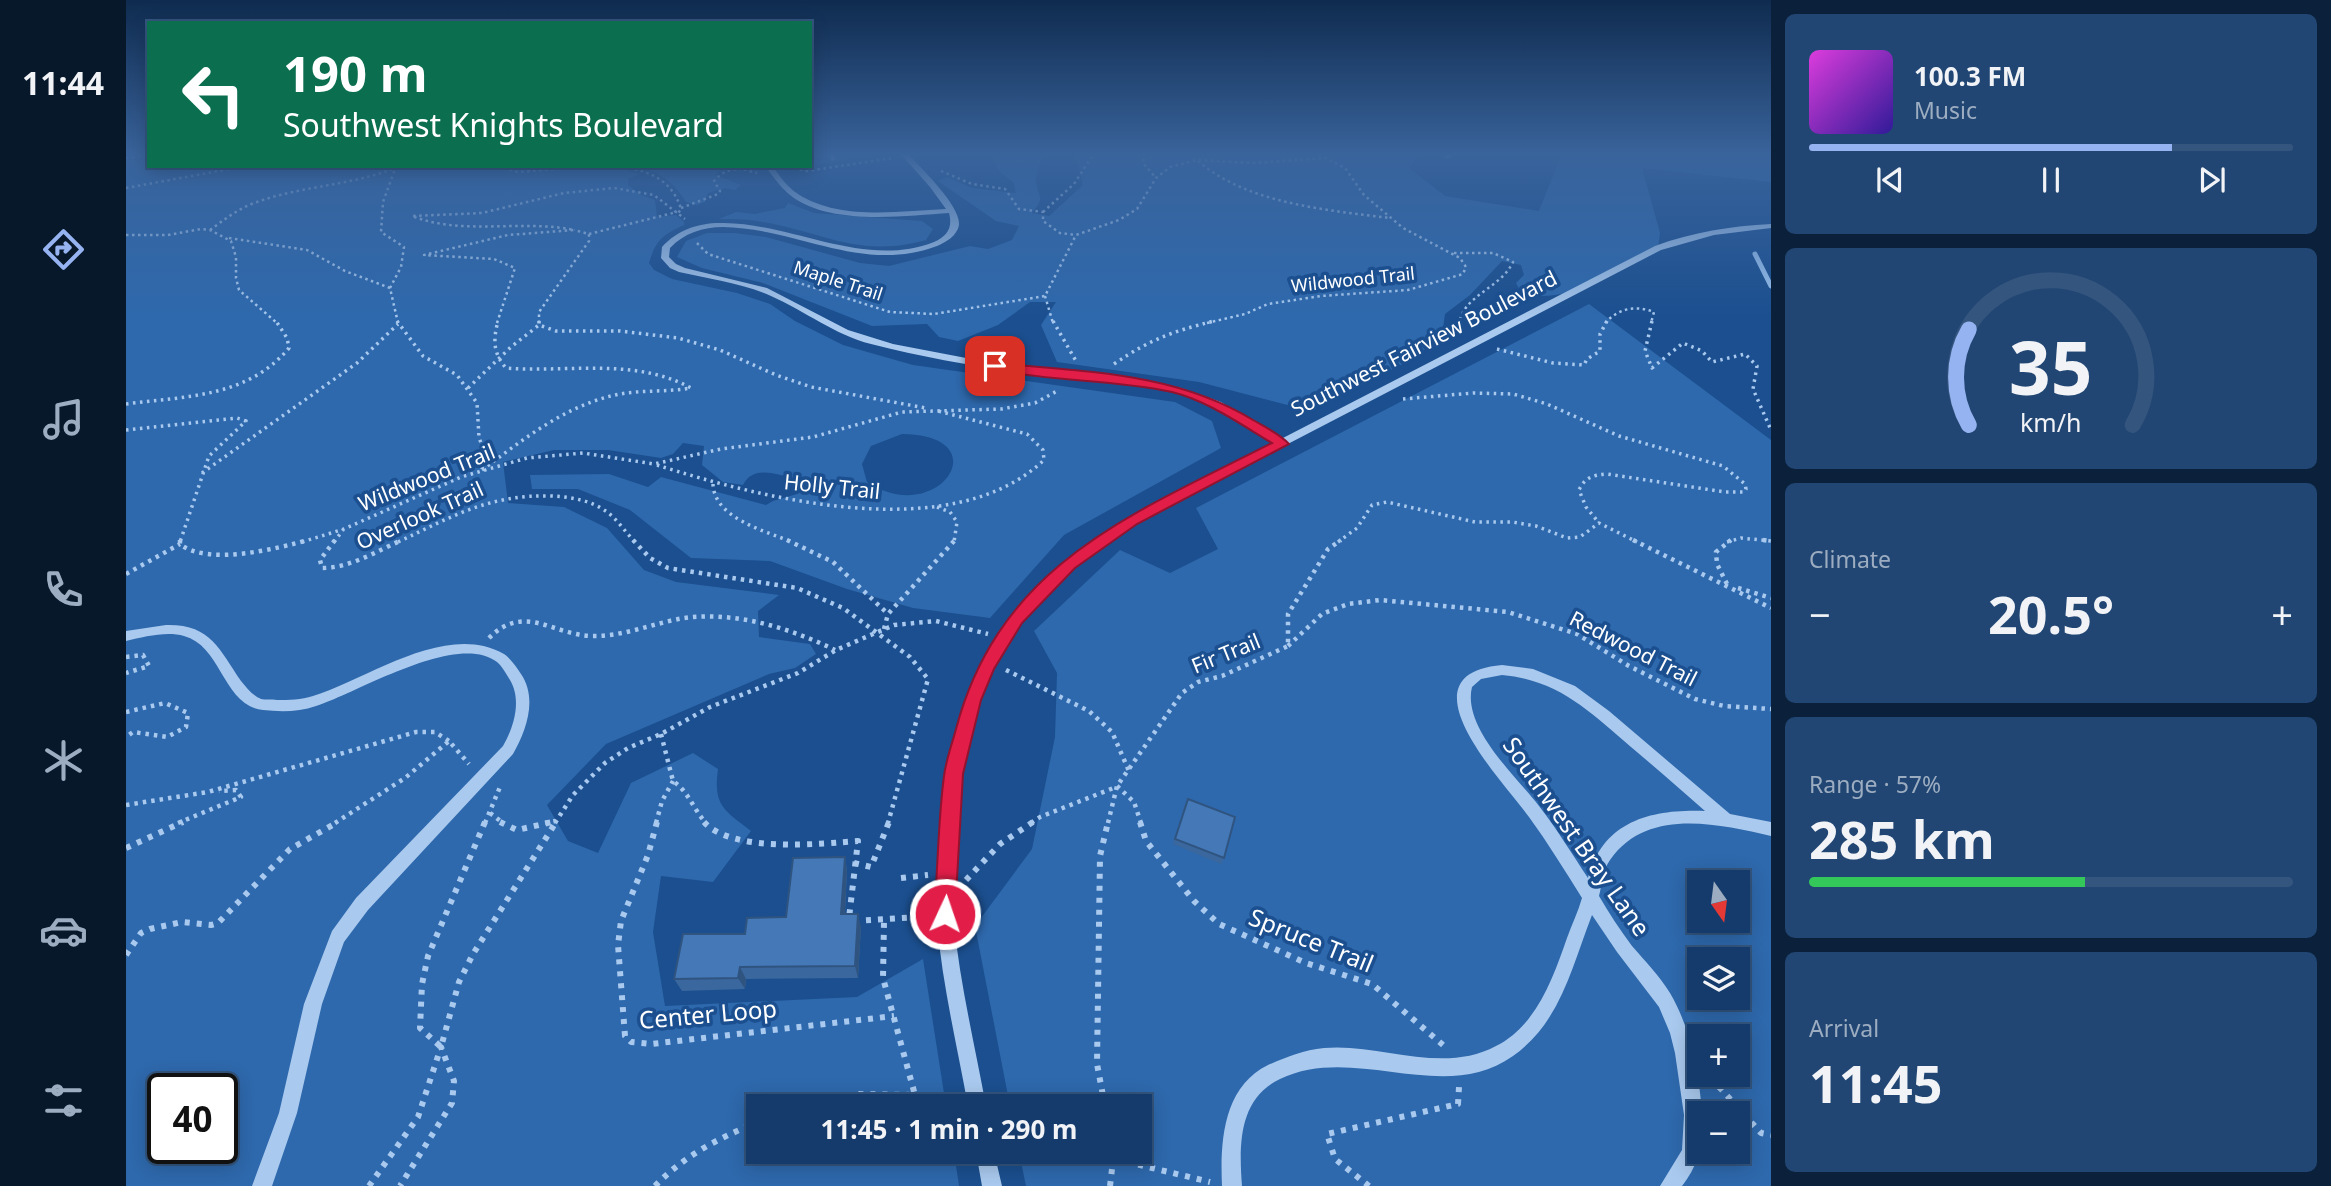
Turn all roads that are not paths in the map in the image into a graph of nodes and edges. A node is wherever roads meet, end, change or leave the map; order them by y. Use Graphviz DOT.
graph roads {
  1 [pos="839,208"];
  2 [pos="948,208"];
  3 [pos="950,211"];
  4 [pos="1771,226"];
  5 [pos="1282,444"];
  6 [pos="126,636"];
  7 [pos="1725,818"];
  8 [pos="1771,829"];
  9 [pos="1591,896"];
  10 [pos="975,1094"];
  11 [pos="987,1164"];
  12 [pos="262,1186"];
  13 [pos="992,1186"];
  14 [pos="1232,1186"];
  15 [pos="1670,1186"];
  1 -- 3 [label="street"];
  2 -- 3 [label="street"];
  3 -- 5 [label="street"];
  4 -- 5 [label="street, Southwest Fairview Boulevard"];
  5 -- 10 [label="street, Southwest Fairview Boulevard"];
  6 -- 12 [label="street"];
  7 -- 8 [label="street"];
  7 -- 9 [label="street"];
  7 -- 9 [label="street, Southwest Bray Lane"];
  9 -- 14 [label="street"];
  9 -- 15 [label="street, Southwest Bray Lane"];
  11 -- 13 [label="street"];
}
